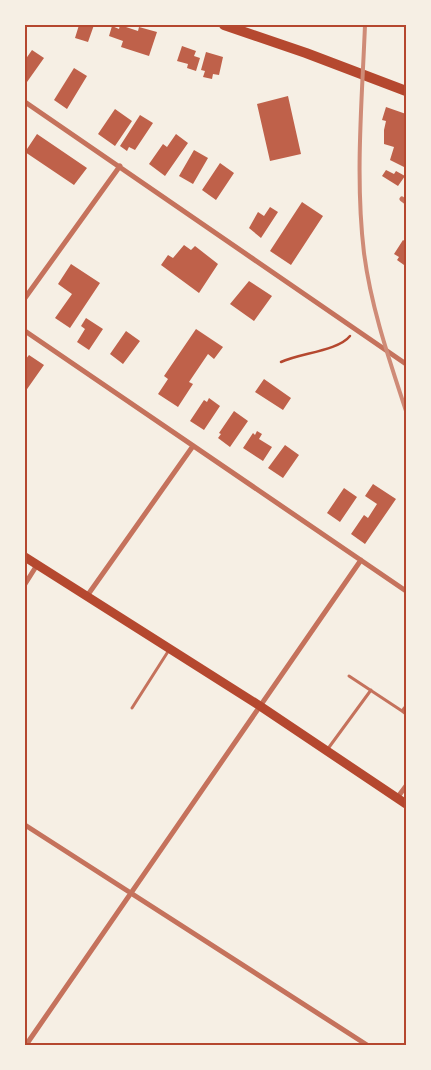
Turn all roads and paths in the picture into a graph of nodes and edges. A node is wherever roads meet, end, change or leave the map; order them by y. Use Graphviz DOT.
graph roads {
  1 [pos="224,25"];
  2 [pos="406,91"];
  3 [pos="25,102"];
  4 [pos="120,166"];
  5 [pos="25,298"];
  6 [pos="355,328"];
  7 [pos="25,331"];
  8 [pos="281,362"];
  9 [pos="406,364"];
  10 [pos="193,446"];
  11 [pos="25,557"];
  12 [pos="361,560"];
  13 [pos="37,565"];
  14 [pos="25,584"];
  15 [pos="406,591"];
  16 [pos="86,597"];
  17 [pos="170,650"];
  18 [pos="349,676"];
  19 [pos="371,690"];
  20 [pos="260,706"];
  21 [pos="406,706"];
  22 [pos="132,708"];
  23 [pos="402,711"];
  24 [pos="406,714"];
  25 [pos="326,751"];
  26 [pos="406,786"];
  27 [pos="397,798"];
  28 [pos="406,804"];
  29 [pos="25,825"];
  30 [pos="132,893"];
  31 [pos="26,1045"];
  32 [pos="366,1045"];
  1 -- 2 [label="main road"];
  3 -- 4 [label="street"];
  4 -- 5 [label="street"];
  4 -- 6 [label="street"];
  6 -- 8 [label="path"];
  6 -- 9 [label="street"];
  7 -- 10 [label="street"];
  10 -- 12 [label="street"];
  10 -- 16 [label="street"];
  11 -- 13 [label="main road"];
  12 -- 15 [label="street"];
  12 -- 20 [label="street"];
  13 -- 14 [label="street"];
  13 -- 16 [label="main road"];
  16 -- 17 [label="main road"];
  17 -- 20 [label="main road"];
  17 -- 22 [label="lane"];
  18 -- 19 [label="lane"];
  19 -- 23 [label="lane"];
  19 -- 25 [label="lane"];
  20 -- 25 [label="main road"];
  20 -- 30 [label="street"];
  21 -- 23 [label="lane"];
  23 -- 24 [label="lane"];
  25 -- 27 [label="main road"];
  26 -- 27 [label="street"];
  27 -- 28 [label="main road"];
  29 -- 30 [label="street"];
  30 -- 31 [label="street"];
  30 -- 32 [label="street"];
}
